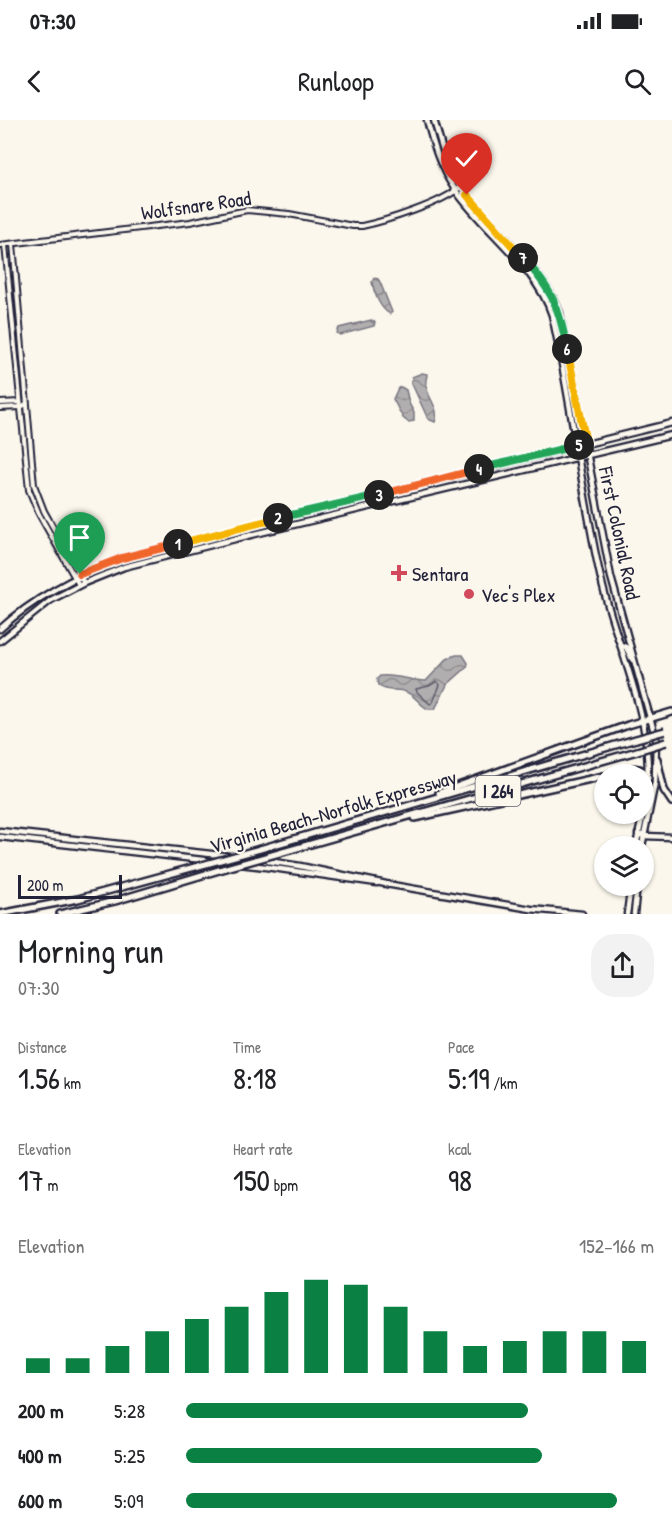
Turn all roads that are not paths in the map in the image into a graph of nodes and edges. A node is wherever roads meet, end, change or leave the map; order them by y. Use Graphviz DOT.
graph roads {
  1 [pos="427,120"];
  2 [pos="434,120"];
  3 [pos="458,189"];
  4 [pos="13,244"];
  5 [pos="2,245"];
  6 [pos="0,403"];
  7 [pos="20,404"];
  8 [pos="26,404"];
  9 [pos="0,408"];
  10 [pos="672,423"];
  11 [pos="672,435"];
  12 [pos="586,443"];
  13 [pos="576,445"];
  14 [pos="588,455"];
  15 [pos="579,457"];
  16 [pos="77,576"];
  17 [pos="81,584"];
  18 [pos="614,626"];
  19 [pos="0,628"];
  20 [pos="629,640"];
  21 [pos="0,641"];
  22 [pos="621,645"];
  23 [pos="636,663"];
  24 [pos="672,712"];
  25 [pos="651,718"];
  26 [pos="643,720"];
  27 [pos="672,729"];
  28 [pos="669,741"];
  29 [pos="657,759"];
  30 [pos="648,764"];
  31 [pos="594,778"];
  32 [pos="672,802"];
  33 [pos="398,808"];
  34 [pos="642,824"];
  35 [pos="0,831"];
  36 [pos="358,831"];
  37 [pos="641,835"];
  38 [pos="0,837"];
  39 [pos="672,837"];
  40 [pos="386,884"];
  41 [pos="629,896"];
  42 [pos="636,896"];
  43 [pos="551,912"];
  44 [pos="0,914"];
  45 [pos="60,914"];
  46 [pos="559,914"];
  47 [pos="582,914"];
  48 [pos="627,914"];
  49 [pos="634,914"];
  1 -- 3 [label="main road, First Colonial Road"];
  2 -- 3 [label="main road, First Colonial Road"];
  3 -- 4 [label="street, Wolfsnare Road"];
  3 -- 12 [label="main road, First Colonial Road"];
  3 -- 13 [label="main road, First Colonial Road"];
  4 -- 5 [label="street, Wolfsnare Road"];
  4 -- 8 [label="street"];
  5 -- 7 [label="street"];
  6 -- 7 [label="street"];
  7 -- 8 [label="street"];
  7 -- 9 [label="street"];
  7 -- 16 [label="street"];
  8 -- 16 [label="street"];
  10 -- 12 [label="main road"];
  11 -- 14 [label="main road"];
  12 -- 13 [label="main road"];
  12 -- 14 [label="main road, First Colonial Road"];
  13 -- 15 [label="main road, First Colonial Road"];
  13 -- 16 [label="main road"];
  14 -- 15 [label="main road"];
  14 -- 20 [label="main road, First Colonial Road"];
  15 -- 17 [label="main road"];
  15 -- 18 [label="main road, First Colonial Road"];
  16 -- 17 [label="street"];
  16 -- 19 [label="main road"];
  17 -- 21 [label="main road"];
  18 -- 20 [label="main road"];
  18 -- 22 [label="main road, First Colonial Road"];
  20 -- 23 [label="main road, First Colonial Road"];
  22 -- 23 [label="main road"];
  22 -- 26 [label="main road, First Colonial Road"];
  23 -- 25 [label="main road, First Colonial Road"];
  24 -- 25 [label="highway"];
  25 -- 26 [label="highway"];
  25 -- 29 [label="main road, First Colonial Road"];
  26 -- 30 [label="main road, First Colonial Road"];
  26 -- 33 [label="highway"];
  27 -- 33 [label="highway, Virginia Beach-Norfolk Expressway / I 264, bridge"];
  28 -- 36 [label="highway, Virginia Beach-Norfolk Expressway / I 264, bridge"];
  29 -- 32 [label="highway"];
  29 -- 37 [label="main road, First Colonial Road"];
  31 -- 36 [label="highway"];
  33 -- 44 [label="highway, Virginia Beach-Norfolk Expressway / I 264, bridge"];
  34 -- 37 [label="main road, First Colonial Road"];
  35 -- 40 [label="main road"];
  36 -- 45 [label="highway, Virginia Beach-Norfolk Expressway / I 264, bridge"];
  37 -- 39 [label="main road"];
  38 -- 40 [label="main road"];
  40 -- 43 [label="main road"];
  41 -- 48 [label="main road"];
  42 -- 49 [label="main road"];
  43 -- 46 [label="main road"];
  43 -- 47 [label="main road"];
}
